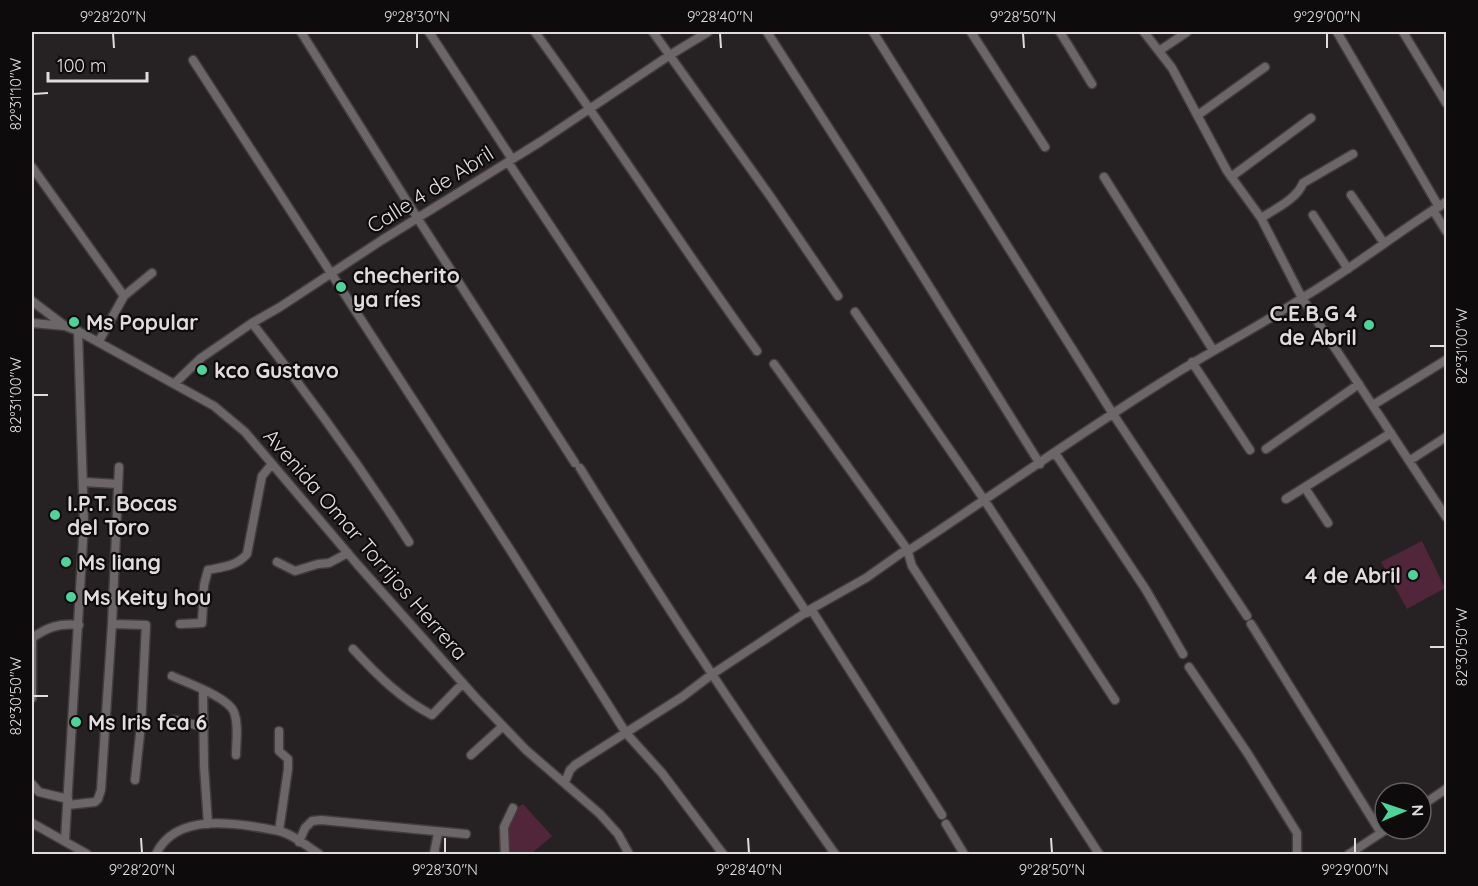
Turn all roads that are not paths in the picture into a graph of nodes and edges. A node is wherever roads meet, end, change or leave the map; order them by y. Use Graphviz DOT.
graph roads {
  1 [pos="301,32"];
  2 [pos="429,32"];
  3 [pos="535,32"];
  4 [pos="653,32"];
  5 [pos="708,32"];
  6 [pos="767,32"];
  7 [pos="873,32"];
  8 [pos="971,32"];
  9 [pos="1059,32"];
  10 [pos="1144,32"];
  11 [pos="1187,32"];
  12 [pos="1336,32"];
  13 [pos="1403,32"];
  14 [pos="1159,51"];
  15 [pos="670,55"];
  16 [pos="193,60"];
  17 [pos="1265,67"];
  18 [pos="1092,84"];
  19 [pos="1446,103"];
  20 [pos="591,109"];
  21 [pos="1198,114"];
  22 [pos="1311,118"];
  23 [pos="1045,147"];
  24 [pos="1353,154"];
  25 [pos="510,160"];
  26 [pos="32,167"];
  27 [pos="1104,177"];
  28 [pos="1231,177"];
  29 [pos="1351,195"];
  30 [pos="1439,206"];
  31 [pos="1314,215"];
  32 [pos="1261,218"];
  33 [pos="418,219"];
  34 [pos="1446,231"];
  35 [pos="1384,243"];
  36 [pos="1348,269"];
  37 [pos="152,273"];
  38 [pos="332,273"];
  39 [pos="124,296"];
  40 [pos="838,296"];
  41 [pos="1302,298"];
  42 [pos="32,301"];
  43 [pos="855,312"];
  44 [pos="252,322"];
  45 [pos="32,323"];
  46 [pos="65,326"];
  47 [pos="78,331"];
  48 [pos="99,341"];
  49 [pos="1213,350"];
  50 [pos="758,351"];
  51 [pos="1446,360"];
  52 [pos="1192,362"];
  53 [pos="774,364"];
  54 [pos="175,383"];
  55 [pos="1359,384"];
  56 [pos="1373,405"];
  57 [pos="1113,414"];
  58 [pos="1391,433"];
  59 [pos="1446,437"];
  60 [pos="1266,449"];
  61 [pos="1250,450"];
  62 [pos="1055,453"];
  63 [pos="1409,461"];
  64 [pos="272,464"];
  65 [pos="1040,464"];
  66 [pos="119,467"];
  67 [pos="84,482"];
  68 [pos="118,484"];
  69 [pos="1305,488"];
  70 [pos="1286,500"];
  71 [pos="985,501"];
  72 [pos="1446,517"];
  73 [pos="1328,523"];
  74 [pos="409,542"];
  75 [pos="907,549"];
  76 [pos="348,553"];
  77 [pos="277,562"];
  78 [pos="809,611"];
  79 [pos="112,624"];
  80 [pos="180,624"];
  81 [pos="79,625"];
  82 [pos="32,637"];
  83 [pos="353,649"];
  84 [pos="1184,654"];
  85 [pos="1189,666"];
  86 [pos="711,675"];
  87 [pos="172,676"];
  88 [pos="463,683"];
  89 [pos="203,691"];
  90 [pos="32,698"];
  91 [pos="1115,700"];
  92 [pos="175,720"];
  93 [pos="503,726"];
  94 [pos="204,727"];
  95 [pos="279,731"];
  96 [pos="626,733"];
  97 [pos="236,755"];
  98 [pos="471,755"];
  99 [pos="135,780"];
  100 [pos="565,782"];
  101 [pos="32,784"];
  102 [pos="1446,789"];
  103 [pos="1433,798"];
  104 [pos="68,802"];
  105 [pos="513,808"];
  106 [pos="1373,814"];
  107 [pos="32,823"];
  108 [pos="208,824"];
  109 [pos="279,831"];
  110 [pos="438,833"];
  111 [pos="466,834"];
  112 [pos="1373,839"];
  113 [pos="65,840"];
  114 [pos="299,842"];
  115 [pos="87,855"];
  116 [pos="156,855"];
  117 [pos="319,855"];
  118 [pos="434,855"];
  119 [pos="505,855"];
  120 [pos="629,855"];
  121 [pos="723,855"];
  122 [pos="835,855"];
  123 [pos="964,855"];
  124 [pos="1099,855"];
  125 [pos="1297,855"];
  126 [pos="1349,855"];
  1 -- 33 [label="street"];
  2 -- 25 [label="street"];
  3 -- 20 [label="street"];
  4 -- 15 [label="street"];
  5 -- 15 [label="street, Calle 4 de Abril"];
  6 -- 65 [label="street"];
  7 -- 57 [label="street"];
  8 -- 23 [label="street"];
  9 -- 18 [label="street"];
  10 -- 14 [label="street"];
  11 -- 14 [label="street"];
  12 -- 30 [label="street"];
  13 -- 19 [label="street"];
  14 -- 21 [label="street"];
  15 -- 20 [label="street, Calle 4 de Abril"];
  15 -- 40 [label="street"];
  16 -- 38 [label="street"];
  17 -- 21 [label="street"];
  20 -- 25 [label="street, Calle 4 de Abril"];
  20 -- 50 [label="street"];
  21 -- 28 [label="street"];
  22 -- 28 [label="street"];
  24 -- 32 [label="street"];
  25 -- 33 [label="street, Calle 4 de Abril"];
  25 -- 78 [label="street"];
  26 -- 39 [label="street"];
  27 -- 49 [label="street"];
  28 -- 32 [label="street"];
  29 -- 35 [label="street"];
  30 -- 34 [label="street"];
  30 -- 35 [label="street"];
  31 -- 36 [label="street"];
  32 -- 41 [label="street"];
  33 -- 38 [label="street, Calle 4 de Abril"];
  33 -- 86 [label="street"];
  35 -- 36 [label="street"];
  36 -- 41 [label="street"];
  37 -- 39 [label="street"];
  38 -- 44 [label="street, Calle 4 de Abril"];
  38 -- 96 [label="street"];
  39 -- 48 [label="street"];
  41 -- 49 [label="street"];
  41 -- 55 [label="street"];
  42 -- 46 [label="street"];
  43 -- 71 [label="street"];
  44 -- 54 [label="street, Calle 4 de Abril"];
  44 -- 74 [label="street"];
  45 -- 46 [label="street, Avenida Omar Torrijos Herrera"];
  46 -- 47 [label="street, Avenida Omar Torrijos Herrera"];
  47 -- 48 [label="street, Avenida Omar Torrijos Herrera"];
  47 -- 67 [label="street"];
  48 -- 54 [label="street, Avenida Omar Torrijos Herrera"];
  49 -- 52 [label="street"];
  51 -- 56 [label="street"];
  52 -- 57 [label="street"];
  52 -- 61 [label="street"];
  53 -- 75 [label="street"];
  54 -- 64 [label="street, Avenida Omar Torrijos Herrera"];
  55 -- 56 [label="street"];
  55 -- 60 [label="street"];
  56 -- 58 [label="street"];
  57 -- 62 [label="street"];
  57 -- 106 [label="street"];
  58 -- 63 [label="street"];
  58 -- 69 [label="street"];
  59 -- 63 [label="street"];
  62 -- 65 [label="street"];
  62 -- 84 [label="street"];
  63 -- 72 [label="street"];
  64 -- 76 [label="street, Avenida Omar Torrijos Herrera"];
  64 -- 80 [label="street"];
  65 -- 71 [label="street"];
  66 -- 68 [label="street"];
  67 -- 68 [label="street"];
  67 -- 81 [label="street"];
  68 -- 79 [label="street"];
  69 -- 70 [label="street"];
  69 -- 73 [label="street"];
  71 -- 75 [label="street"];
  71 -- 91 [label="street"];
  75 -- 78 [label="street"];
  75 -- 124 [label="street"];
  76 -- 77 [label="street"];
  76 -- 88 [label="street, Avenida Omar Torrijos Herrera"];
  78 -- 86 [label="street"];
  78 -- 123 [label="street"];
  79 -- 99 [label="street"];
  79 -- 104 [label="street"];
  81 -- 82 [label="street"];
  81 -- 104 [label="street"];
  82 -- 90 [label="street"];
  83 -- 88 [label="street"];
  85 -- 125 [label="street"];
  86 -- 96 [label="street"];
  86 -- 122 [label="street"];
  87 -- 89 [label="street"];
  88 -- 93 [label="street, Avenida Omar Torrijos Herrera"];
  89 -- 94 [label="street"];
  89 -- 97 [label="street"];
  92 -- 94 [label="street"];
  93 -- 98 [label="street"];
  93 -- 100 [label="street, Avenida Omar Torrijos Herrera"];
  94 -- 108 [label="street"];
  95 -- 109 [label="street"];
  96 -- 100 [label="street"];
  96 -- 121 [label="street"];
  100 -- 120 [label="street, Avenida Omar Torrijos Herrera"];
  101 -- 104 [label="street"];
  102 -- 103 [label="street"];
  104 -- 113 [label="street"];
  105 -- 119 [label="street"];
  107 -- 113 [label="street"];
  108 -- 109 [label="street"];
  108 -- 116 [label="street"];
  109 -- 114 [label="street"];
  110 -- 111 [label="street"];
  110 -- 114 [label="street"];
  110 -- 118 [label="street"];
  112 -- 126 [label="street"];
  113 -- 115 [label="street"];
  114 -- 117 [label="street"];
}
